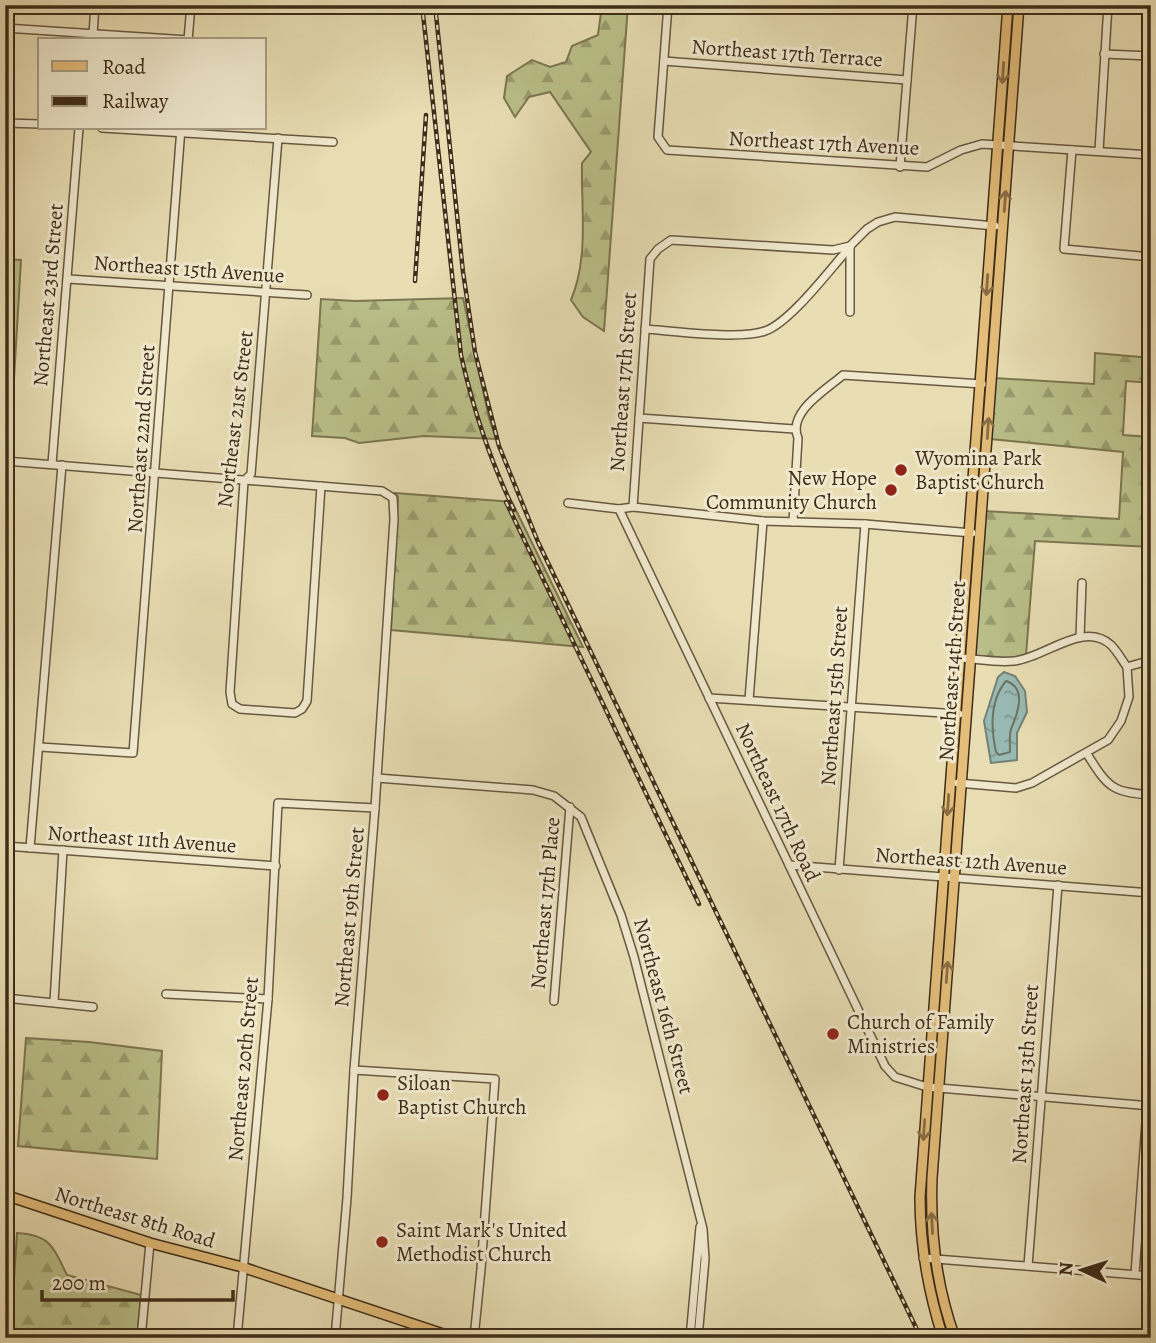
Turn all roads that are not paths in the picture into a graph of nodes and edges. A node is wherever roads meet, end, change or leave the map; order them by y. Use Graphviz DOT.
graph roads {
  1 [pos="95,5"];
  2 [pos="191,5"];
  3 [pos="668,5"];
  4 [pos="913,5"];
  5 [pos="1008,5"];
  6 [pos="1019,5"];
  7 [pos="1108,5"];
  8 [pos="5,28"];
  9 [pos="93,34"];
  10 [pos="156,38"];
  11 [pos="188,38"];
  12 [pos="1104,54"];
  13 [pos="1151,56"];
  14 [pos="664,61"];
  15 [pos="907,80"];
  16 [pos="5,122"];
  17 [pos="38,124"];
  18 [pos="79,130"];
  19 [pos="181,130"];
  20 [pos="278,138"];
  21 [pos="333,142"];
  22 [pos="998,144"];
  23 [pos="1009,145"];
  24 [pos="1072,150"];
  25 [pos="1099,151"];
  26 [pos="1151,155"];
  27 [pos="900,167"];
  28 [pos="992,226"];
  29 [pos="1003,227"];
  30 [pos="850,246"];
  31 [pos="1151,257"];
  32 [pos="68,278"];
  33 [pos="170,286"];
  34 [pos="267,291"];
  35 [pos="307,295"];
  36 [pos="850,312"];
  37 [pos="645,329"];
  38 [pos="980,384"];
  39 [pos="991,385"];
  40 [pos="639,418"];
  41 [pos="794,429"];
  42 [pos="5,461"];
  43 [pos="52,464"];
  44 [pos="62,465"];
  45 [pos="156,474"];
  46 [pos="244,481"];
  47 [pos="321,486"];
  48 [pos="568,503"];
  49 [pos="633,507"];
  50 [pos="619,509"];
  51 [pos="764,521"];
  52 [pos="793,522"];
  53 [pos="865,524"];
  54 [pos="969,533"];
  55 [pos="980,534"];
  56 [pos="1082,583"];
  57 [pos="1080,636"];
  58 [pos="960,658"];
  59 [pos="971,659"];
  60 [pos="1151,660"];
  61 [pos="1127,667"];
  62 [pos="709,698"];
  63 [pos="749,700"];
  64 [pos="850,708"];
  65 [pos="955,714"];
  66 [pos="967,715"];
  67 [pos="40,747"];
  68 [pos="1087,754"];
  69 [pos="377,778"];
  70 [pos="950,782"];
  71 [pos="961,783"];
  72 [pos="1151,795"];
  73 [pos="570,807"];
  74 [pos="375,808"];
  75 [pos="5,846"];
  76 [pos="30,848"];
  77 [pos="63,850"];
  78 [pos="789,865"];
  79 [pos="276,866"];
  80 [pos="839,870"];
  81 [pos="943,876"];
  82 [pos="954,877"];
  83 [pos="1058,885"];
  84 [pos="1151,892"];
  85 [pos="166,994"];
  86 [pos="5,998"];
  87 [pos="268,999"];
  88 [pos="554,1001"];
  89 [pos="54,1002"];
  90 [pos="93,1007"];
  91 [pos="1151,1054"];
  92 [pos="354,1070"];
  93 [pos="927,1087"];
  94 [pos="938,1088"];
  95 [pos="1040,1098"];
  96 [pos="1149,1106"];
  97 [pos="5,1195"];
  98 [pos="150,1243"];
  99 [pos="923,1258"];
  100 [pos="935,1259"];
  101 [pos="1028,1266"];
  102 [pos="242,1267"];
  103 [pos="1135,1274"];
  104 [pos="1151,1276"];
  105 [pos="698,1292"];
  106 [pos="338,1300"];
  107 [pos="429,1334"];
  108 [pos="141,1338"];
  109 [pos="237,1338"];
  110 [pos="335,1338"];
  111 [pos="455,1338"];
  112 [pos="474,1338"];
  113 [pos="690,1338"];
  114 [pos="698,1338"];
  115 [pos="943,1338"];
  116 [pos="955,1338"];
  1 -- 9 [label="street"];
  2 -- 11 [label="street"];
  3 -- 14 [label="street"];
  4 -- 15 [label="street"];
  5 -- 22 [label="main road, Northeast 14th Street, one-way"];
  6 -- 23 [label="main road, Northeast 14th Street"];
  7 -- 12 [label="street"];
  8 -- 9 [label="street"];
  9 -- 10 [label="street"];
  12 -- 13 [label="street"];
  12 -- 25 [label="street"];
  14 -- 15 [label="street, Northeast 17th Terrace"];
  14 -- 27 [label="street, Northeast 17th Avenue"];
  15 -- 27 [label="street"];
  16 -- 17 [label="street"];
  18 -- 32 [label="street, Northeast 23rd Street"];
  19 -- 20 [label="street"];
  19 -- 33 [label="street, Northeast 22nd Street"];
  20 -- 21 [label="street"];
  20 -- 34 [label="street, Northeast 21st Street"];
  22 -- 23 [label="street, Northeast 17th Avenue"];
  22 -- 27 [label="street, Northeast 17th Avenue"];
  22 -- 28 [label="main road, Northeast 14th Street"];
  23 -- 24 [label="street, Northeast 17th Avenue"];
  29 -- 23 [label="main road, Northeast 14th Street, one-way"];
  24 -- 25 [label="street, Northeast 17th Avenue"];
  24 -- 31 [label="street"];
  25 -- 26 [label="street, Northeast 17th Avenue"];
  28 -- 29 [label="street"];
  28 -- 30 [label="street"];
  28 -- 38 [label="main road, Northeast 14th Street, one-way"];
  29 -- 39 [label="main road, Northeast 14th Street"];
  30 -- 36 [label="street"];
  30 -- 37 [label="street"];
  30 -- 37 [label="street, Northeast 17th Street"];
  32 -- 33 [label="street, Northeast 15th Avenue"];
  32 -- 43 [label="street, Northeast 23rd Street"];
  33 -- 34 [label="street, Northeast 15th Avenue"];
  33 -- 45 [label="street, Northeast 22nd Street"];
  34 -- 35 [label="street, Northeast 15th Avenue"];
  34 -- 46 [label="street, Northeast 21st Street"];
  37 -- 40 [label="street, Northeast 17th Street"];
  38 -- 39 [label="street"];
  38 -- 41 [label="street"];
  38 -- 54 [label="main road, Northeast 14th Street"];
  55 -- 39 [label="main road, Northeast 14th Street, one-way"];
  40 -- 41 [label="street"];
  40 -- 49 [label="street, Northeast 17th Street"];
  41 -- 52 [label="street"];
  42 -- 43 [label="street"];
  43 -- 44 [label="street"];
  44 -- 45 [label="street"];
  44 -- 67 [label="street"];
  45 -- 46 [label="street"];
  45 -- 67 [label="street, Northeast 22nd Street"];
  46 -- 47 [label="street"];
  46 -- 47 [label="street, Northeast 21st Street"];
  47 -- 69 [label="street, Northeast 19th Street"];
  48 -- 50 [label="street"];
  49 -- 50 [label="street"];
  49 -- 51 [label="street"];
  50 -- 62 [label="street, Northeast 17th Road"];
  51 -- 52 [label="street"];
  51 -- 63 [label="street"];
  52 -- 53 [label="street"];
  53 -- 54 [label="street"];
  53 -- 64 [label="street, Northeast 15th Street"];
  54 -- 55 [label="street"];
  54 -- 58 [label="main road, Northeast 14th Street"];
  55 -- 59 [label="main road, Northeast 14th Street"];
  56 -- 57 [label="street"];
  57 -- 59 [label="street"];
  57 -- 61 [label="street"];
  58 -- 59 [label="street"];
  58 -- 65 [label="main road, Northeast 14th Street"];
  59 -- 66 [label="main road, Northeast 14th Street"];
  60 -- 61 [label="street"];
  61 -- 68 [label="street"];
  62 -- 63 [label="street"];
  62 -- 78 [label="street, Northeast 17th Road"];
  63 -- 64 [label="street"];
  64 -- 65 [label="street"];
  64 -- 80 [label="street, Northeast 15th Street"];
  65 -- 66 [label="street"];
  65 -- 70 [label="main road, Northeast 14th Street"];
  66 -- 71 [label="main road, Northeast 14th Street"];
  67 -- 76 [label="street"];
  68 -- 71 [label="street"];
  68 -- 72 [label="street"];
  69 -- 73 [label="street"];
  69 -- 74 [label="street, Northeast 19th Street"];
  70 -- 71 [label="street"];
  70 -- 81 [label="main road, Northeast 14th Street, one-way"];
  71 -- 82 [label="main road, Northeast 14th Street"];
  73 -- 88 [label="street, Northeast 17th Place"];
  73 -- 105 [label="street, Northeast 16th Street"];
  74 -- 79 [label="street, Northeast 20th Street"];
  74 -- 92 [label="street, Northeast 19th Street"];
  75 -- 76 [label="street, Northeast 11th Avenue"];
  76 -- 77 [label="street, Northeast 11th Avenue"];
  77 -- 79 [label="street, Northeast 11th Avenue"];
  77 -- 89 [label="street"];
  78 -- 80 [label="street, Northeast 12th Avenue"];
  78 -- 93 [label="street, Northeast 17th Road"];
  79 -- 87 [label="street, Northeast 20th Street"];
  80 -- 81 [label="street, Northeast 12th Avenue"];
  81 -- 82 [label="street, Northeast 12th Avenue"];
  81 -- 93 [label="main road, Northeast 14th Street"];
  82 -- 83 [label="street, Northeast 12th Avenue"];
  94 -- 82 [label="main road, Northeast 14th Street, one-way"];
  83 -- 84 [label="street, Northeast 12th Avenue"];
  83 -- 95 [label="street, Northeast 13th Street"];
  85 -- 87 [label="street"];
  86 -- 89 [label="street"];
  87 -- 102 [label="street, Northeast 20th Street"];
  89 -- 90 [label="street"];
  91 -- 96 [label="street"];
  92 -- 106 [label="street, Northeast 19th Street"];
  92 -- 112 [label="street"];
  93 -- 94 [label="street"];
  93 -- 99 [label="main road, Northeast 14th Street, one-way"];
  94 -- 95 [label="street"];
  100 -- 94 [label="main road, Northeast 14th Street, one-way"];
  95 -- 96 [label="street"];
  95 -- 101 [label="street, Northeast 13th Street"];
  96 -- 103 [label="street"];
  97 -- 98 [label="main road, Northeast 8th Road"];
  98 -- 102 [label="main road, Northeast 8th Road"];
  98 -- 108 [label="street"];
  99 -- 100 [label="street"];
  99 -- 115 [label="main road, Northeast 14th Street"];
  100 -- 101 [label="street"];
  100 -- 116 [label="main road, Northeast 14th Street"];
  101 -- 103 [label="street"];
  102 -- 106 [label="main road, Northeast 8th Road"];
  102 -- 109 [label="street, Northeast 20th Street"];
  103 -- 104 [label="street"];
  105 -- 113 [label="street, Northeast 16th Street"];
  105 -- 114 [label="street, Northeast 16th Street"];
  106 -- 107 [label="main road, Northeast 8th Road"];
  106 -- 110 [label="street, Northeast 19th Street"];
  107 -- 111 [label="main road, Northeast 8th Road"];
}
